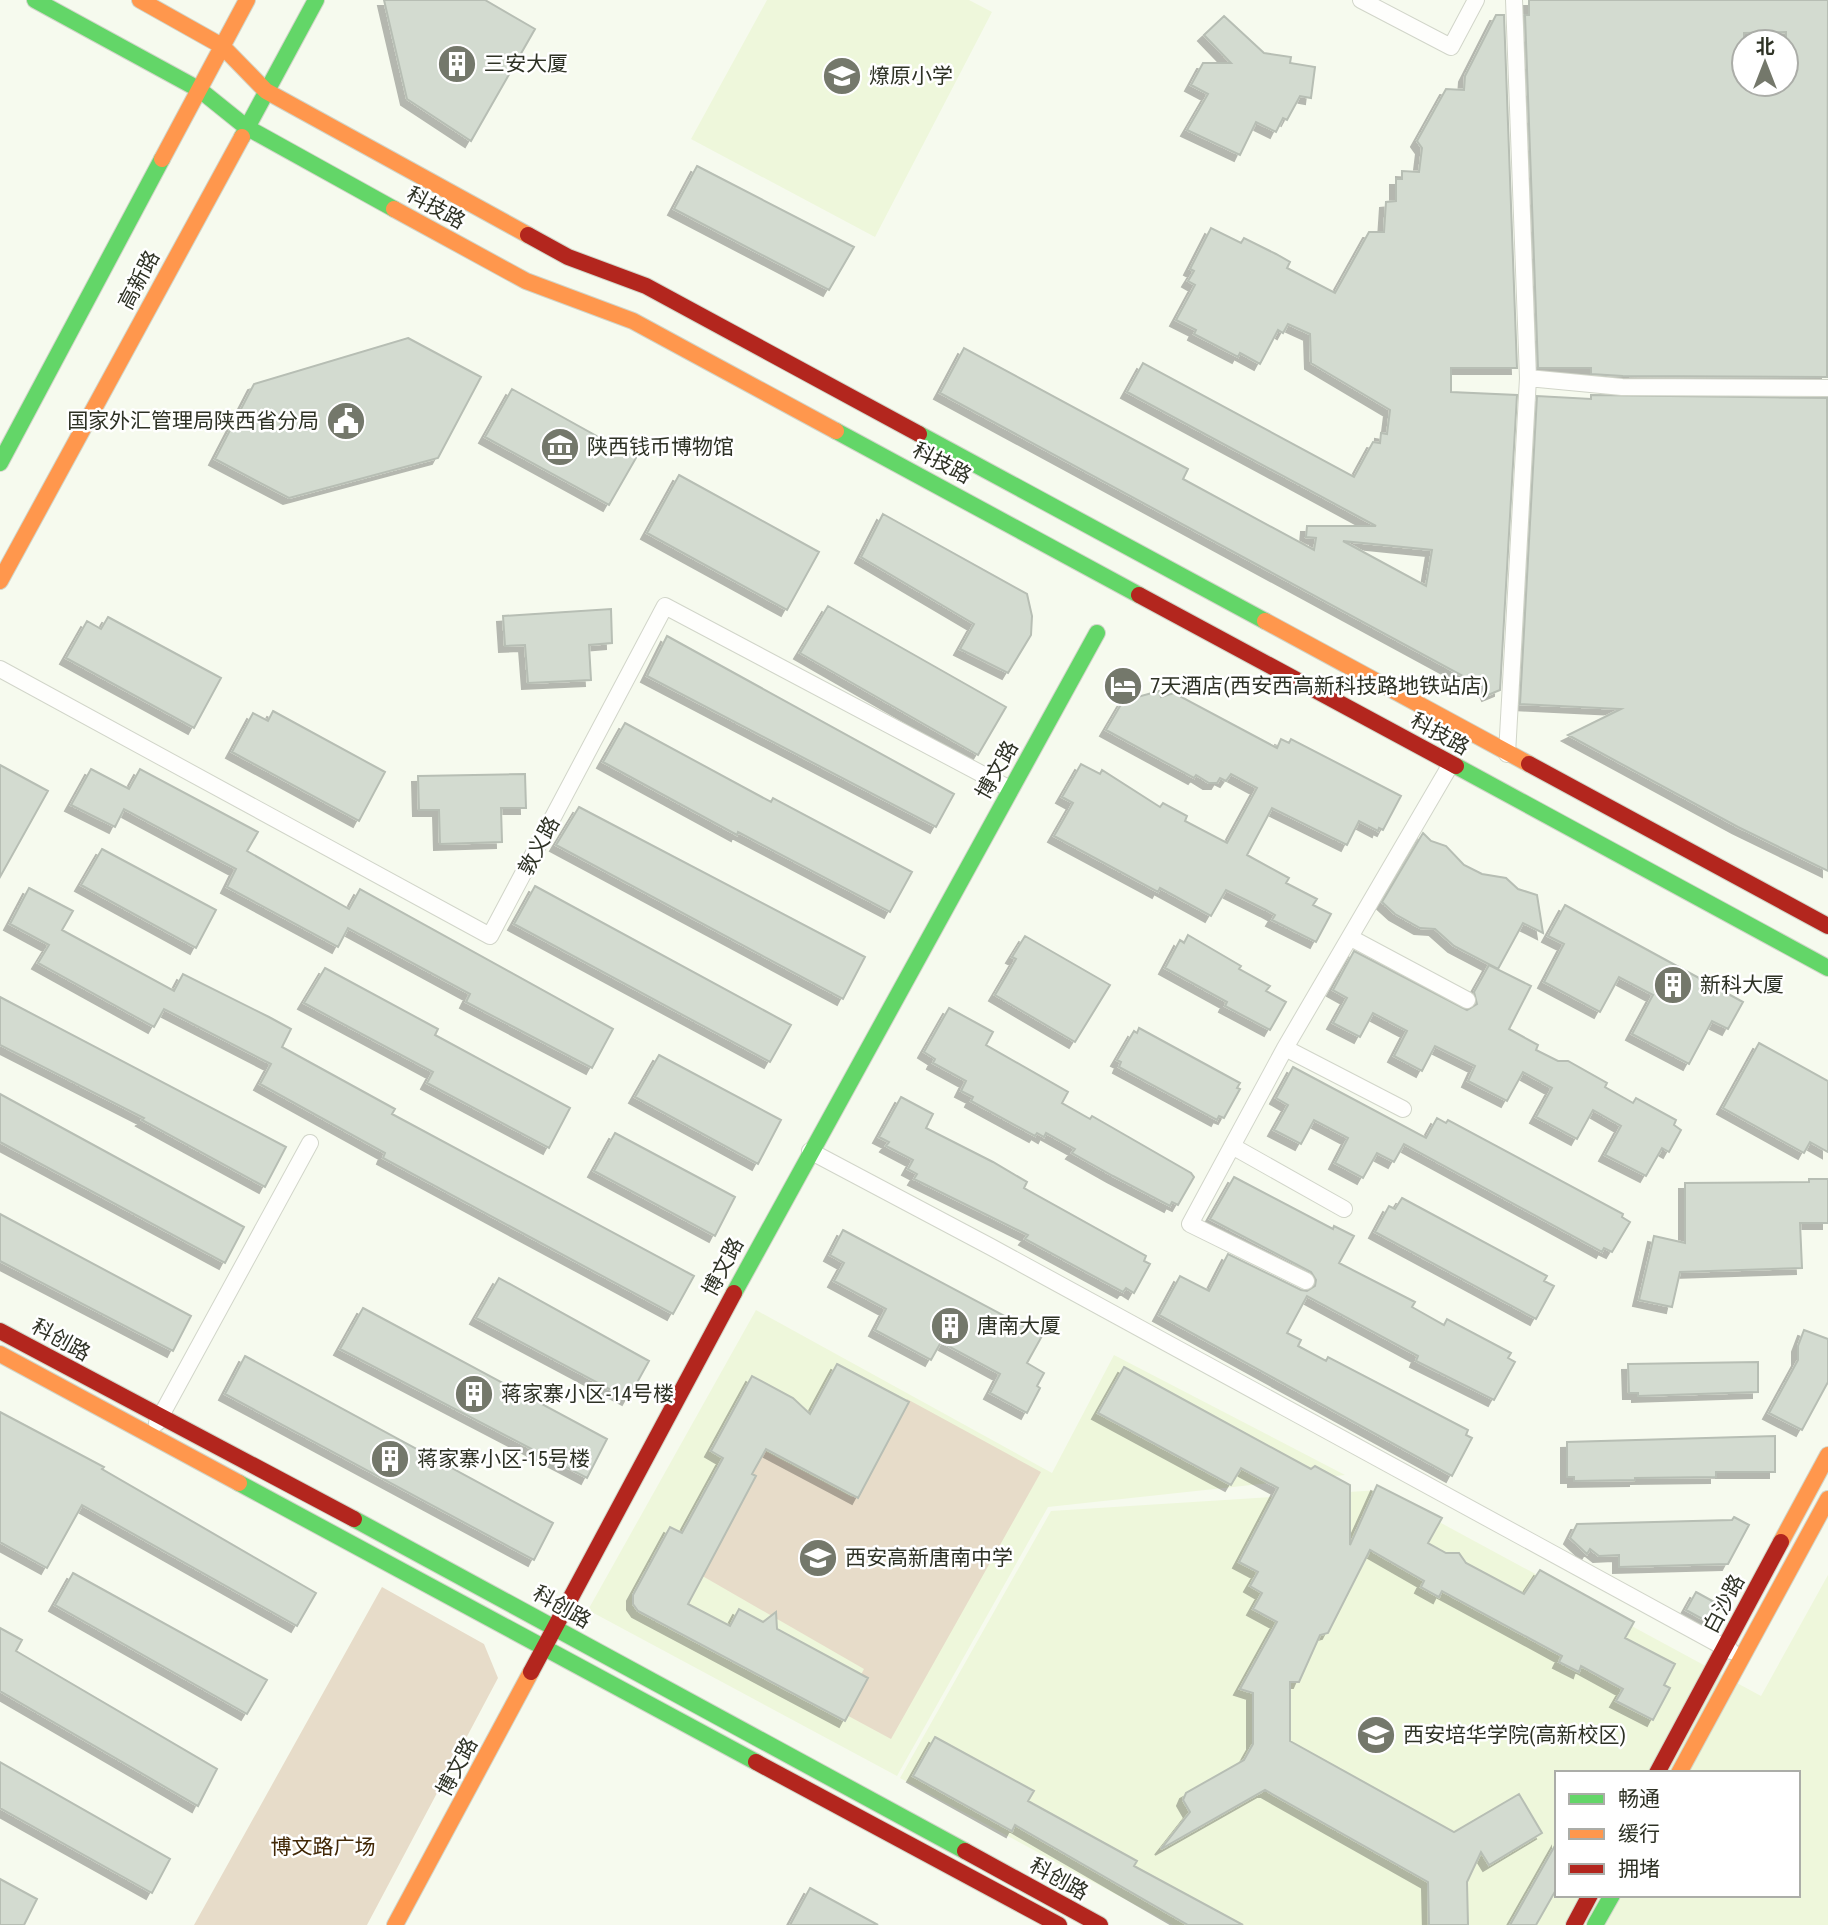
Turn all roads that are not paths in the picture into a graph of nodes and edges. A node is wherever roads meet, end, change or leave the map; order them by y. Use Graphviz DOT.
graph roads {
  1 [pos="35,0"];
  2 [pos="140,0"];
  3 [pos="247,0"];
  4 [pos="316,0"];
  5 [pos="1361,0"];
  6 [pos="1476,0"];
  7 [pos="1514,0"];
  8 [pos="222,46"];
  9 [pos="200,90"];
  10 [pos="266,91"];
  11 [pos="246,127"];
  12 [pos="1528,378"];
  13 [pos="1828,388"];
  14 [pos="0,463"];
  15 [pos="0,581"];
  16 [pos="1097,633"];
  17 [pos="0,669"];
  18 [pos="1507,754"];
  19 [pos="1451,764"];
  20 [pos="1010,789"];
  21 [pos="1828,926"];
  22 [pos="1351,938"];
  23 [pos="1828,968"];
  24 [pos="1466,1000"];
  25 [pos="1285,1048"];
  26 [pos="1403,1109"];
  27 [pos="310,1143"];
  28 [pos="1232,1146"];
  29 [pos="810,1151"];
  30 [pos="1344,1209"];
  31 [pos="1306,1281"];
  32 [pos="0,1331"];
  33 [pos="0,1354"];
  34 [pos="160,1419"];
  35 [pos="151,1435"];
  36 [pos="1828,1455"];
  37 [pos="1828,1499"];
  38 [pos="555,1627"];
  39 [pos="1726,1647"];
  40 [pos="544,1648"];
  41 [pos="1742,1657"];
  42 [pos="1658,1771"];
  43 [pos="1680,1771"];
  44 [pos="1589,1897"];
  45 [pos="1611,1897"];
  46 [pos="395,1925"];
  47 [pos="1059,1925"];
  48 [pos="1100,1925"];
  49 [pos="1574,1925"];
  50 [pos="1595,1925"];
  1 -- 9 [label="main road, 科技路"];
  2 -- 8 [label="main road, 科技路"];
  3 -- 8 [label="main road, 高新路"];
  4 -- 10 [label="main road, 高新路"];
  5 -- 6 [label="street"];
  7 -- 12 [label="street"];
  8 -- 9 [label="main road, 高新路"];
  8 -- 10 [label="main road, 科技路"];
  9 -- 11 [label="main road, 科技路"];
  9 -- 14 [label="main road, 高新路"];
  10 -- 11 [label="main road, 高新路"];
  10 -- 18 [label="main road, 科技路"];
  11 -- 15 [label="main road, 高新路"];
  11 -- 19 [label="main road, 科技路"];
  12 -- 13 [label="street"];
  12 -- 18 [label="street"];
  16 -- 20 [label="main road, 博文路"];
  17 -- 20 [label="street, 敦义路"];
  18 -- 21 [label="main road, 科技路"];
  19 -- 22 [label="street"];
  19 -- 23 [label="main road, 科技路"];
  20 -- 29 [label="main road, 博文路"];
  22 -- 24 [label="street"];
  22 -- 25 [label="street"];
  25 -- 26 [label="street"];
  25 -- 28 [label="street"];
  27 -- 34 [label="street"];
  28 -- 30 [label="street"];
  28 -- 31 [label="street"];
  29 -- 38 [label="main road, 博文路"];
  29 -- 39 [label="street"];
  32 -- 34 [label="main road, 科创路"];
  33 -- 35 [label="main road, 科创路"];
  34 -- 35 [label="street"];
  34 -- 38 [label="main road, 科创路"];
  35 -- 40 [label="main road, 科创路"];
  36 -- 39 [label="main road, 白沙路"];
  37 -- 41 [label="main road, 白沙路"];
  38 -- 40 [label="main road, 博文路"];
  38 -- 48 [label="main road, 科创路"];
  39 -- 41 [label="street"];
  39 -- 42 [label="main road, 白沙路"];
  40 -- 46 [label="main road, 博文路"];
  40 -- 47 [label="main road, 科创路"];
  41 -- 43 [label="main road, 白沙路"];
  44 -- 49 [label="main road"];
  45 -- 50 [label="main road"];
}
